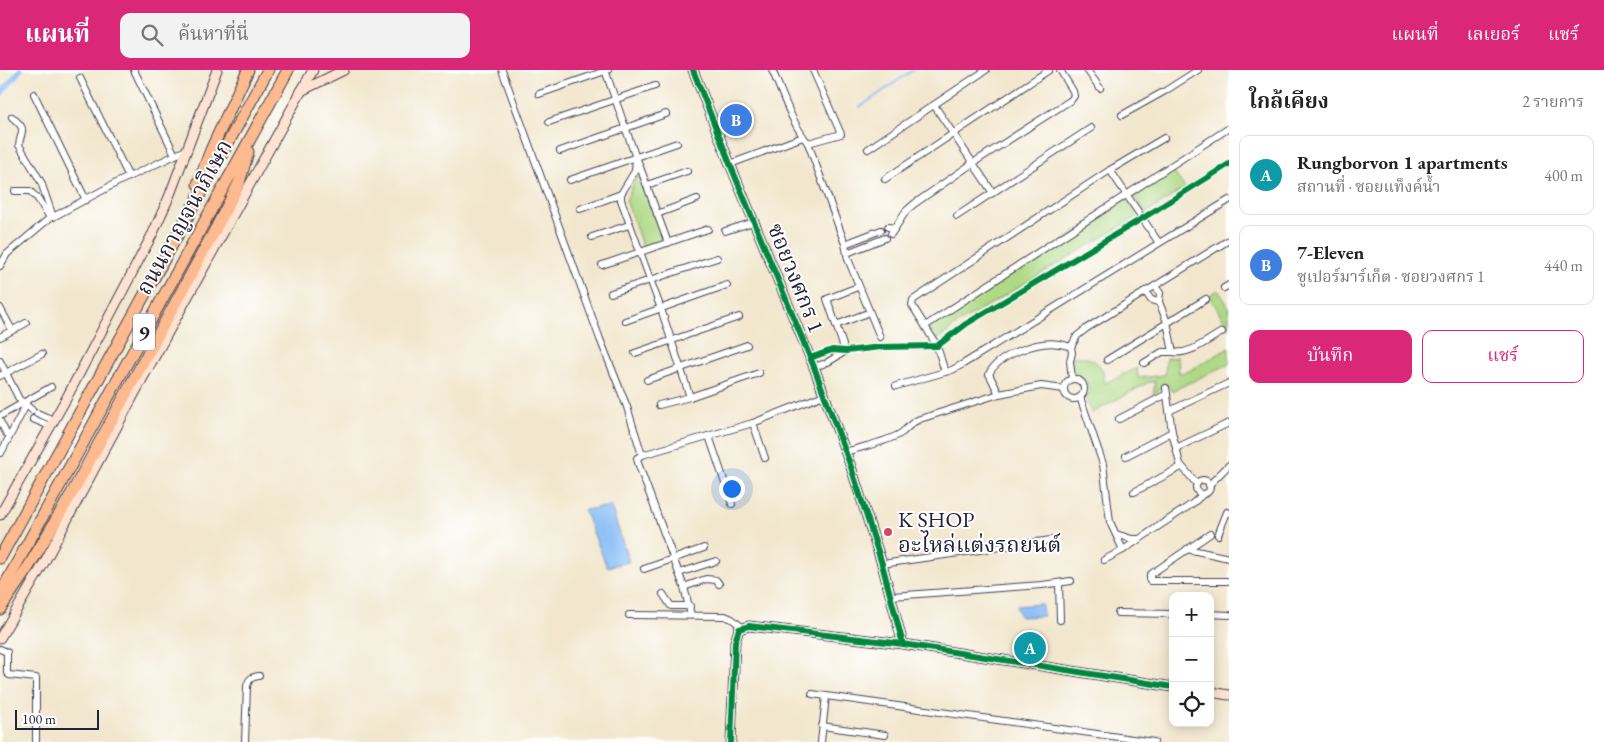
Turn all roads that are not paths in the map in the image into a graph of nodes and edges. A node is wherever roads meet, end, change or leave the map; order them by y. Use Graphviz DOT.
graph roads {
  1 [pos="134,70"];
  2 [pos="218,70"];
  3 [pos="248,70"];
  4 [pos="268,70"];
  5 [pos="288,70"];
  6 [pos="313,70"];
  7 [pos="344,70"];
  8 [pos="502,70"];
  9 [pos="606,70"];
  10 [pos="693,70"];
  11 [pos="772,70"];
  12 [pos="813,70"];
  13 [pos="986,70"];
  14 [pos="1049,70"];
  15 [pos="1060,70"];
  16 [pos="1088,70"];
  17 [pos="1198,70"];
  18 [pos="80,78"];
  19 [pos="655,86"];
  20 [pos="1100,88"];
  21 [pos="301,91"];
  22 [pos="34,94"];
  23 [pos="539,94"];
  24 [pos="616,99"];
  25 [pos="934,105"];
  26 [pos="666,114"];
  27 [pos="1122,115"];
  28 [pos="12,117"];
  29 [pos="549,122"];
  30 [pos="625,128"];
  31 [pos="1091,128"];
  32 [pos="1229,128"];
  33 [pos="952,133"];
  34 [pos="1164,138"];
  35 [pos="250,140"];
  36 [pos="806,140"];
  37 [pos="677,143"];
  38 [pos="186,150"];
  39 [pos="868,150"];
  40 [pos="560,151"];
  41 [pos="175,155"];
  42 [pos="636,158"];
  43 [pos="974,163"];
  44 [pos="730,164"];
  45 [pos="1229,164"];
  46 [pos="1110,170"];
  47 [pos="687,171"];
  48 [pos="129,177"];
  49 [pos="885,179"];
  50 [pos="570,180"];
  51 [pos="647,185"];
  52 [pos="15,191"];
  53 [pos="993,193"];
  54 [pos="621,194"];
  55 [pos="1127,194"];
  56 [pos="697,199"];
  57 [pos="86,200"];
  58 [pos="1229,200"];
  59 [pos="580,209"];
  60 [pos="657,214"];
  61 [pos="187,216"];
  62 [pos="957,216"];
  63 [pos="52,217"];
  64 [pos="1143,218"];
  65 [pos="754,222"];
  66 [pos="629,225"];
  67 [pos="708,229"];
  68 [pos="881,230"];
  69 [pos="725,231"];
  70 [pos="592,237"];
  71 [pos="1229,240"];
  72 [pos="668,243"];
  73 [pos="1159,243"];
  74 [pos="845,244"];
  75 [pos="640,252"];
  76 [pos="848,253"];
  77 [pos="717,258"];
  78 [pos="602,265"];
  79 [pos="0,266"];
  80 [pos="650,281"];
  81 [pos="727,285"];
  82 [pos="1154,286"];
  83 [pos="855,288"];
  84 [pos="1145,291"];
  85 [pos="611,293"];
  86 [pos="1206,299"];
  87 [pos="1159,302"];
  88 [pos="0,308"];
  89 [pos="660,309"];
  90 [pos="866,314"];
  91 [pos="739,317"];
  92 [pos="625,320"];
  93 [pos="1167,322"];
  94 [pos="26,323"];
  95 [pos="836,325"];
  96 [pos="924,326"];
  97 [pos="12,330"];
  98 [pos="1222,332"];
  99 [pos="0,337"];
  100 [pos="880,338"];
  101 [pos="670,341"];
  102 [pos="747,345"];
  103 [pos="937,346"];
  104 [pos="1071,347"];
  105 [pos="844,351"];
  106 [pos="1173,352"];
  107 [pos="635,353"];
  108 [pos="42,354"];
  109 [pos="144,359"];
  110 [pos="1107,360"];
  111 [pos="0,362"];
  112 [pos="819,363"];
  113 [pos="1144,363"];
  114 [pos="680,370"];
  115 [pos="945,372"];
  116 [pos="759,373"];
  117 [pos="3,374"];
  118 [pos="647,380"];
  119 [pos="1072,380"];
  120 [pos="1229,383"];
  121 [pos="896,386"];
  122 [pos="51,387"];
  123 [pos="1064,388"];
  124 [pos="999,394"];
  125 [pos="824,395"];
  126 [pos="690,397"];
  127 [pos="1080,397"];
  128 [pos="106,402"];
  129 [pos="22,405"];
  130 [pos="659,405"];
  131 [pos="1169,411"];
  132 [pos="0,416"];
  133 [pos="1119,419"];
  134 [pos="0,421"];
  135 [pos="753,422"];
  136 [pos="52,423"];
  137 [pos="1229,423"];
  138 [pos="1172,432"];
  139 [pos="6,433"];
  140 [pos="709,436"];
  141 [pos="1176,448"];
  142 [pos="845,452"];
  143 [pos="1,453"];
  144 [pos="642,455"];
  145 [pos="1126,456"];
  146 [pos="765,458"];
  147 [pos="1229,465"];
  148 [pos="1181,466"];
  149 [pos="1198,482"];
  150 [pos="1209,485"];
  151 [pos="1134,492"];
  152 [pos="1202,494"];
  153 [pos="732,504"];
  154 [pos="1229,513"];
  155 [pos="0,515"];
  156 [pos="1116,534"];
  157 [pos="1210,534"];
  158 [pos="1218,534"];
  159 [pos="1139,539"];
  160 [pos="1051,540"];
  161 [pos="704,548"];
  162 [pos="1187,549"];
  163 [pos="1123,550"];
  164 [pos="0,558"];
  165 [pos="1229,558"];
  166 [pos="674,560"];
  167 [pos="1104,560"];
  168 [pos="716,561"];
  169 [pos="882,564"];
  170 [pos="644,569"];
  171 [pos="679,573"];
  172 [pos="1071,581"];
  173 [pos="1229,581"];
  174 [pos="1059,583"];
  175 [pos="719,584"];
  176 [pos="684,587"];
  177 [pos="0,594"];
  178 [pos="663,594"];
  179 [pos="892,596"];
  180 [pos="690,606"];
  181 [pos="0,609"];
  182 [pos="1118,613"];
  183 [pos="1169,614"];
  184 [pos="1214,614"];
  185 [pos="1229,614"];
  186 [pos="629,615"];
  187 [pos="691,615"];
  188 [pos="1060,620"];
  189 [pos="742,627"];
  190 [pos="0,638"];
  191 [pos="903,644"];
  192 [pos="0,649"];
  193 [pos="259,676"];
  194 [pos="1169,685"];
  195 [pos="1214,693"];
  196 [pos="812,694"];
  197 [pos="1229,695"];
  198 [pos="826,696"];
  199 [pos="822,726"];
  200 [pos="886,735"];
  201 [pos="36,742"];
  202 [pos="245,742"];
  203 [pos="731,742"];
  204 [pos="821,742"];
  205 [pos="1154,742"];
  1 -- 41 [label="street"];
  2 -- 38 [label="street"];
  3 -- 61 [label="highway"];
  4 -- 61 [label="highway, ถนนกาญจนาภิเษก / 9"];
  5 -- 35 [label="highway, ถนนกาญจนาภิเษก / 9"];
  6 -- 21 [label="street"];
  7 -- 21 [label="street"];
  8 -- 144 [label="street"];
  9 -- 23 [label="street"];
  9 -- 24 [label="street"];
  10 -- 44 [label="street, ซอยวงศกร 1"];
  11 -- 36 [label="street"];
  12 -- 36 [label="street"];
  13 -- 25 [label="street"];
  14 -- 33 [label="street"];
  15 -- 43 [label="street"];
  16 -- 20 [label="street"];
  17 -- 27 [label="street"];
  18 -- 48 [label="street"];
  19 -- 24 [label="street"];
  21 -- 190 [label="street"];
  22 -- 57 [label="street"];
  24 -- 29 [label="street"];
  24 -- 30 [label="street"];
  25 -- 33 [label="street"];
  25 -- 39 [label="street"];
  26 -- 30 [label="street"];
  28 -- 63 [label="street"];
  30 -- 40 [label="street"];
  30 -- 42 [label="street"];
  31 -- 53 [label="street"];
  32 -- 55 [label="street"];
  33 -- 43 [label="street"];
  33 -- 49 [label="street"];
  34 -- 46 [label="street"];
  35 -- 109 [label="highway"];
  35 -- 128 [label="highway, ถนนกาญจนาภิเษก / 9"];
  36 -- 44 [label="street"];
  36 -- 74 [label="street"];
  37 -- 42 [label="street"];
  38 -- 41 [label="street"];
  38 -- 136 [label="street"];
  41 -- 48 [label="street"];
  42 -- 50 [label="street"];
  42 -- 51 [label="street"];
  42 -- 54 [label="street"];
  43 -- 53 [label="street"];
  43 -- 76 [label="street"];
  44 -- 65 [label="street, ซอยวงศกร 1"];
  45 -- 64 [label="street"];
  46 -- 55 [label="street"];
  46 -- 96 [label="street"];
  47 -- 51 [label="street"];
  48 -- 57 [label="street"];
  51 -- 60 [label="street"];
  52 -- 63 [label="street"];
  53 -- 62 [label="street"];
  54 -- 59 [label="street"];
  54 -- 66 [label="street"];
  55 -- 64 [label="street"];
  55 -- 96 [label="street"];
  56 -- 60 [label="street"];
  57 -- 63 [label="street"];
  58 -- 73 [label="street"];
  60 -- 72 [label="street"];
  61 -- 164 [label="highway, ถนนกาญจนาภิเษก / 9"];
  63 -- 79 [label="street"];
  64 -- 73 [label="street"];
  64 -- 103 [label="street"];
  65 -- 69 [label="street"];
  65 -- 112 [label="street, ซอยวงศกร 1"];
  66 -- 70 [label="street"];
  66 -- 75 [label="street"];
  67 -- 72 [label="street"];
  68 -- 74 [label="street"];
  71 -- 82 [label="street"];
  72 -- 75 [label="street"];
  73 -- 115 [label="street"];
  74 -- 76 [label="street"];
  75 -- 78 [label="street"];
  75 -- 80 [label="street"];
  76 -- 100 [label="street"];
  77 -- 80 [label="street"];
  80 -- 85 [label="street"];
  80 -- 89 [label="street"];
  81 -- 89 [label="street"];
  82 -- 84 [label="street"];
  82 -- 87 [label="street"];
  83 -- 95 [label="street"];
  84 -- 87 [label="street"];
  84 -- 104 [label="street"];
  86 -- 93 [label="street"];
  87 -- 93 [label="street"];
  88 -- 97 [label="street"];
  89 -- 92 [label="street"];
  89 -- 101 [label="street"];
  90 -- 95 [label="street"];
  91 -- 101 [label="street"];
  93 -- 106 [label="street"];
  93 -- 110 [label="street"];
  94 -- 97 [label="street"];
  95 -- 105 [label="street"];
  96 -- 103 [label="street"];
  97 -- 99 [label="street"];
  98 -- 106 [label="street"];
  101 -- 107 [label="street"];
  101 -- 114 [label="street"];
  102 -- 114 [label="street"];
  103 -- 105 [label="street"];
  103 -- 115 [label="street"];
  104 -- 119 [label="street"];
  104 -- 124 [label="street"];
  105 -- 112 [label="street"];
  105 -- 112 [label="street"];
  106 -- 113 [label="street"];
  108 -- 117 [label="street"];
  109 -- 128 [label="highway"];
  109 -- 181 [label="highway"];
  111 -- 117 [label="street"];
  112 -- 125 [label="street, ซอยวงศกร 1"];
  114 -- 118 [label="street"];
  114 -- 126 [label="street"];
  115 -- 121 [label="street"];
  116 -- 126 [label="street"];
  117 -- 129 [label="street"];
  119 -- 123 [label="street"];
  119 -- 127 [label="street"];
  120 -- 131 [label="street"];
  122 -- 129 [label="street"];
  123 -- 124 [label="street"];
  123 -- 127 [label="street"];
  124 -- 142 [label="street"];
  125 -- 135 [label="street"];
  125 -- 142 [label="street, ซอยวงศกร 1"];
  126 -- 130 [label="street"];
  127 -- 156 [label="street"];
  128 -- 177 [label="highway, ถนนกาญจนาภิเษก / 9"];
  129 -- 132 [label="street"];
  129 -- 136 [label="street"];
  129 -- 143 [label="street"];
  131 -- 133 [label="street"];
  131 -- 138 [label="street"];
  134 -- 139 [label="street"];
  135 -- 140 [label="street"];
  135 -- 146 [label="street"];
  136 -- 155 [label="street"];
  137 -- 141 [label="street"];
  138 -- 141 [label="street"];
  138 -- 145 [label="street"];
  140 -- 144 [label="street"];
  140 -- 153 [label="street"];
  141 -- 148 [label="street"];
  142 -- 169 [label="street, ซอยวงศกร 1"];
  144 -- 166 [label="street"];
  147 -- 150 [label="street"];
  148 -- 149 [label="street"];
  148 -- 151 [label="street"];
  149 -- 150 [label="street"];
  149 -- 152 [label="street"];
  150 -- 152 [label="street"];
  152 -- 159 [label="street"];
  154 -- 158 [label="street"];
  156 -- 159 [label="street"];
  156 -- 163 [label="street"];
  157 -- 162 [label="street"];
  159 -- 163 [label="street"];
  160 -- 169 [label="street"];
  161 -- 166 [label="street"];
  162 -- 165 [label="street"];
  162 -- 173 [label="street"];
  163 -- 167 [label="street"];
  166 -- 170 [label="street"];
  166 -- 171 [label="street"];
  168 -- 171 [label="street"];
  169 -- 179 [label="street, ซอยวงศกร 1"];
  171 -- 176 [label="street"];
  172 -- 174 [label="street"];
  174 -- 179 [label="street"];
  174 -- 188 [label="street"];
  175 -- 176 [label="street"];
  176 -- 180 [label="street"];
  178 -- 180 [label="street"];
  179 -- 191 [label="street, ซอยวงศกร 1"];
  180 -- 187 [label="street"];
  182 -- 183 [label="street"];
  184 -- 185 [label="street"];
  186 -- 187 [label="street"];
  187 -- 189 [label="street"];
  189 -- 191 [label="street"];
  189 -- 203 [label="street"];
  191 -- 194 [label="street"];
  192 -- 201 [label="street"];
  193 -- 202 [label="street"];
  195 -- 197 [label="street"];
  196 -- 198 [label="street"];
  198 -- 199 [label="street"];
  198 -- 205 [label="street"];
  199 -- 200 [label="street"];
  199 -- 204 [label="street"];
}
